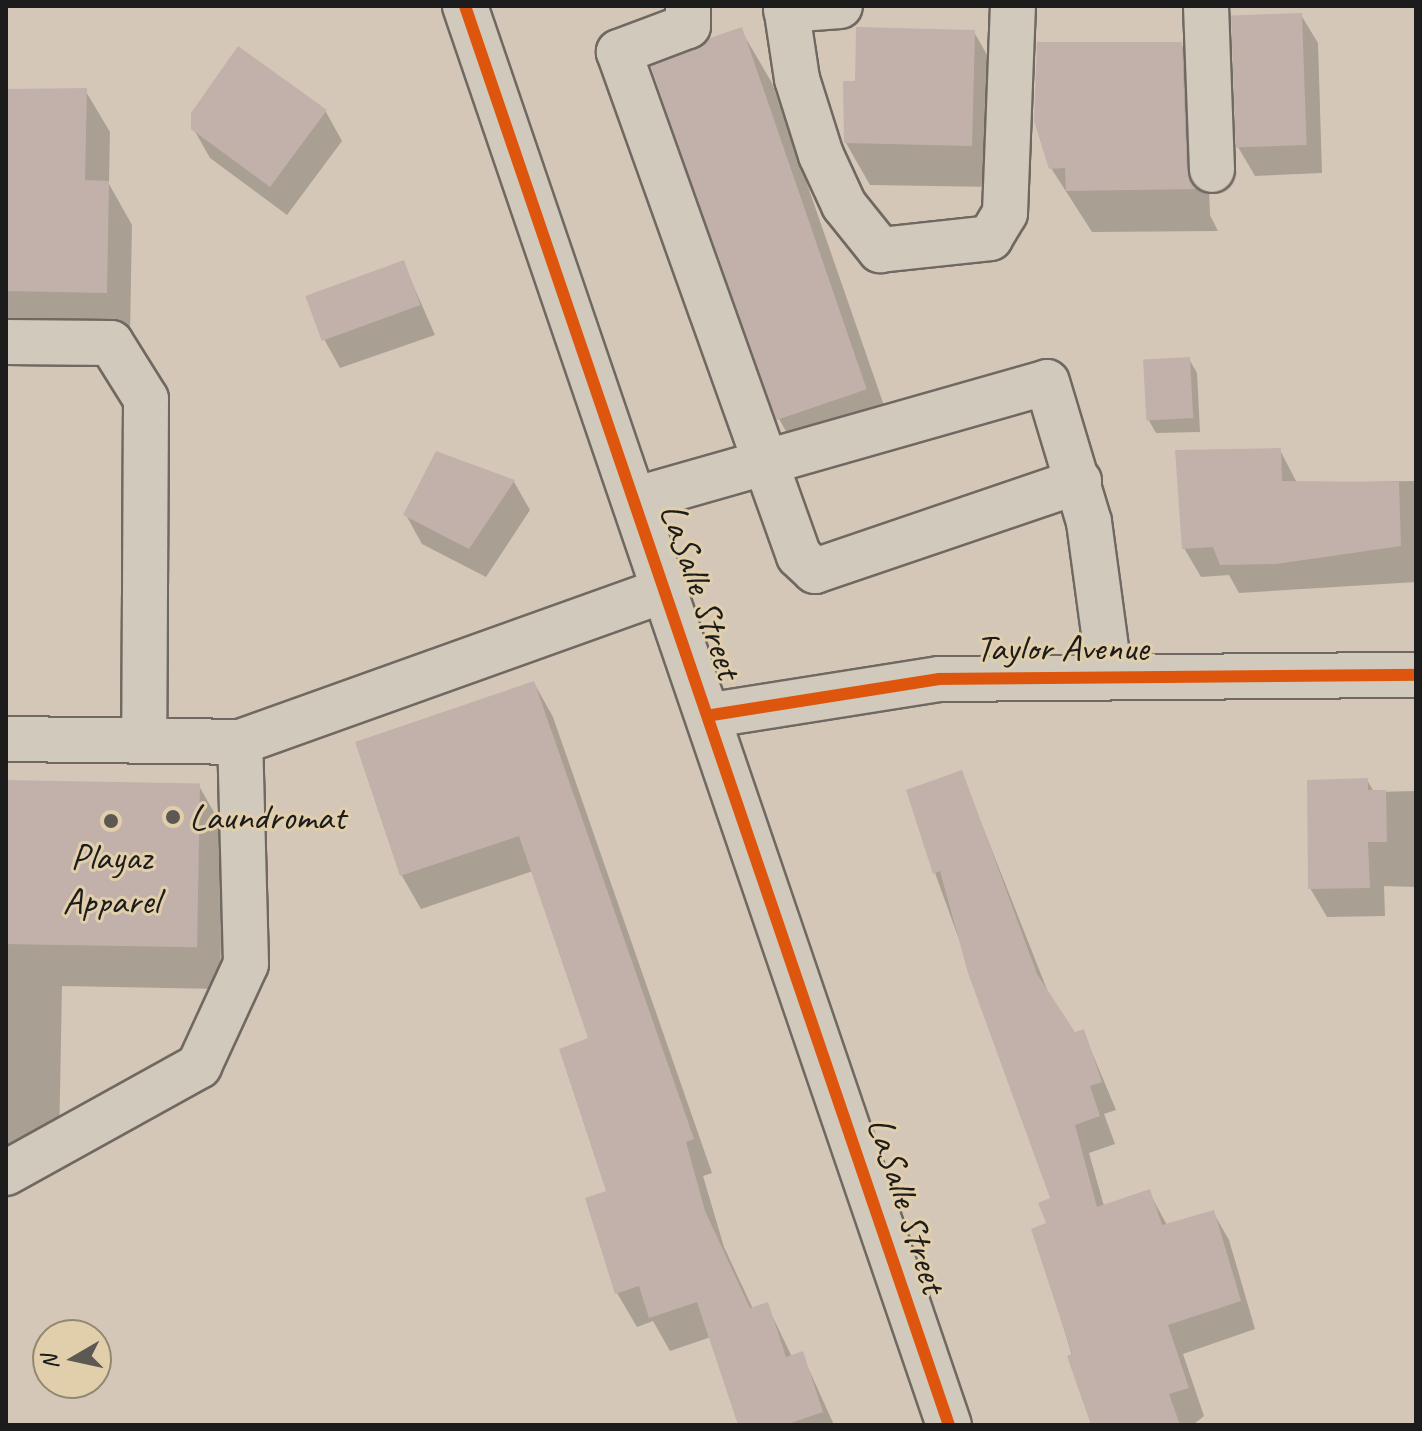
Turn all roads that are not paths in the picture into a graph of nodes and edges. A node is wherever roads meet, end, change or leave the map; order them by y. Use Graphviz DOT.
graph roads {
  1 [pos="465,6"];
  2 [pos="688,6"];
  3 [pos="840,6"];
  4 [pos="1013,6"];
  5 [pos="1206,6"];
  6 [pos="786,8"];
  7 [pos="1212,170"];
  8 [pos="6,342"];
  9 [pos="765,461"];
  10 [pos="1079,481"];
  11 [pos="637,499"];
  12 [pos="668,589"];
  13 [pos="1416,675"];
  14 [pos="1110,677"];
  15 [pos="712,715"];
  16 [pos="6,739"];
  17 [pos="144,739"];
  18 [pos="240,742"];
  19 [pos="6,1173"];
  20 [pos="949,1425"];
  1 -- 11 [label="street, LaSalle Street"];
  2 -- 9 [label="street"];
  3 -- 6 [label="street"];
  4 -- 6 [label="street"];
  5 -- 7 [label="street"];
  8 -- 17 [label="street"];
  9 -- 10 [label="street"];
  9 -- 10 [label="street"];
  9 -- 11 [label="street"];
  10 -- 14 [label="street"];
  11 -- 12 [label="street, LaSalle Street"];
  12 -- 15 [label="street, LaSalle Street"];
  12 -- 18 [label="street"];
  13 -- 14 [label="street, Taylor Avenue"];
  14 -- 15 [label="street, Taylor Avenue"];
  15 -- 20 [label="street, LaSalle Street"];
  16 -- 17 [label="street"];
  17 -- 18 [label="street"];
  18 -- 19 [label="street"];
}
